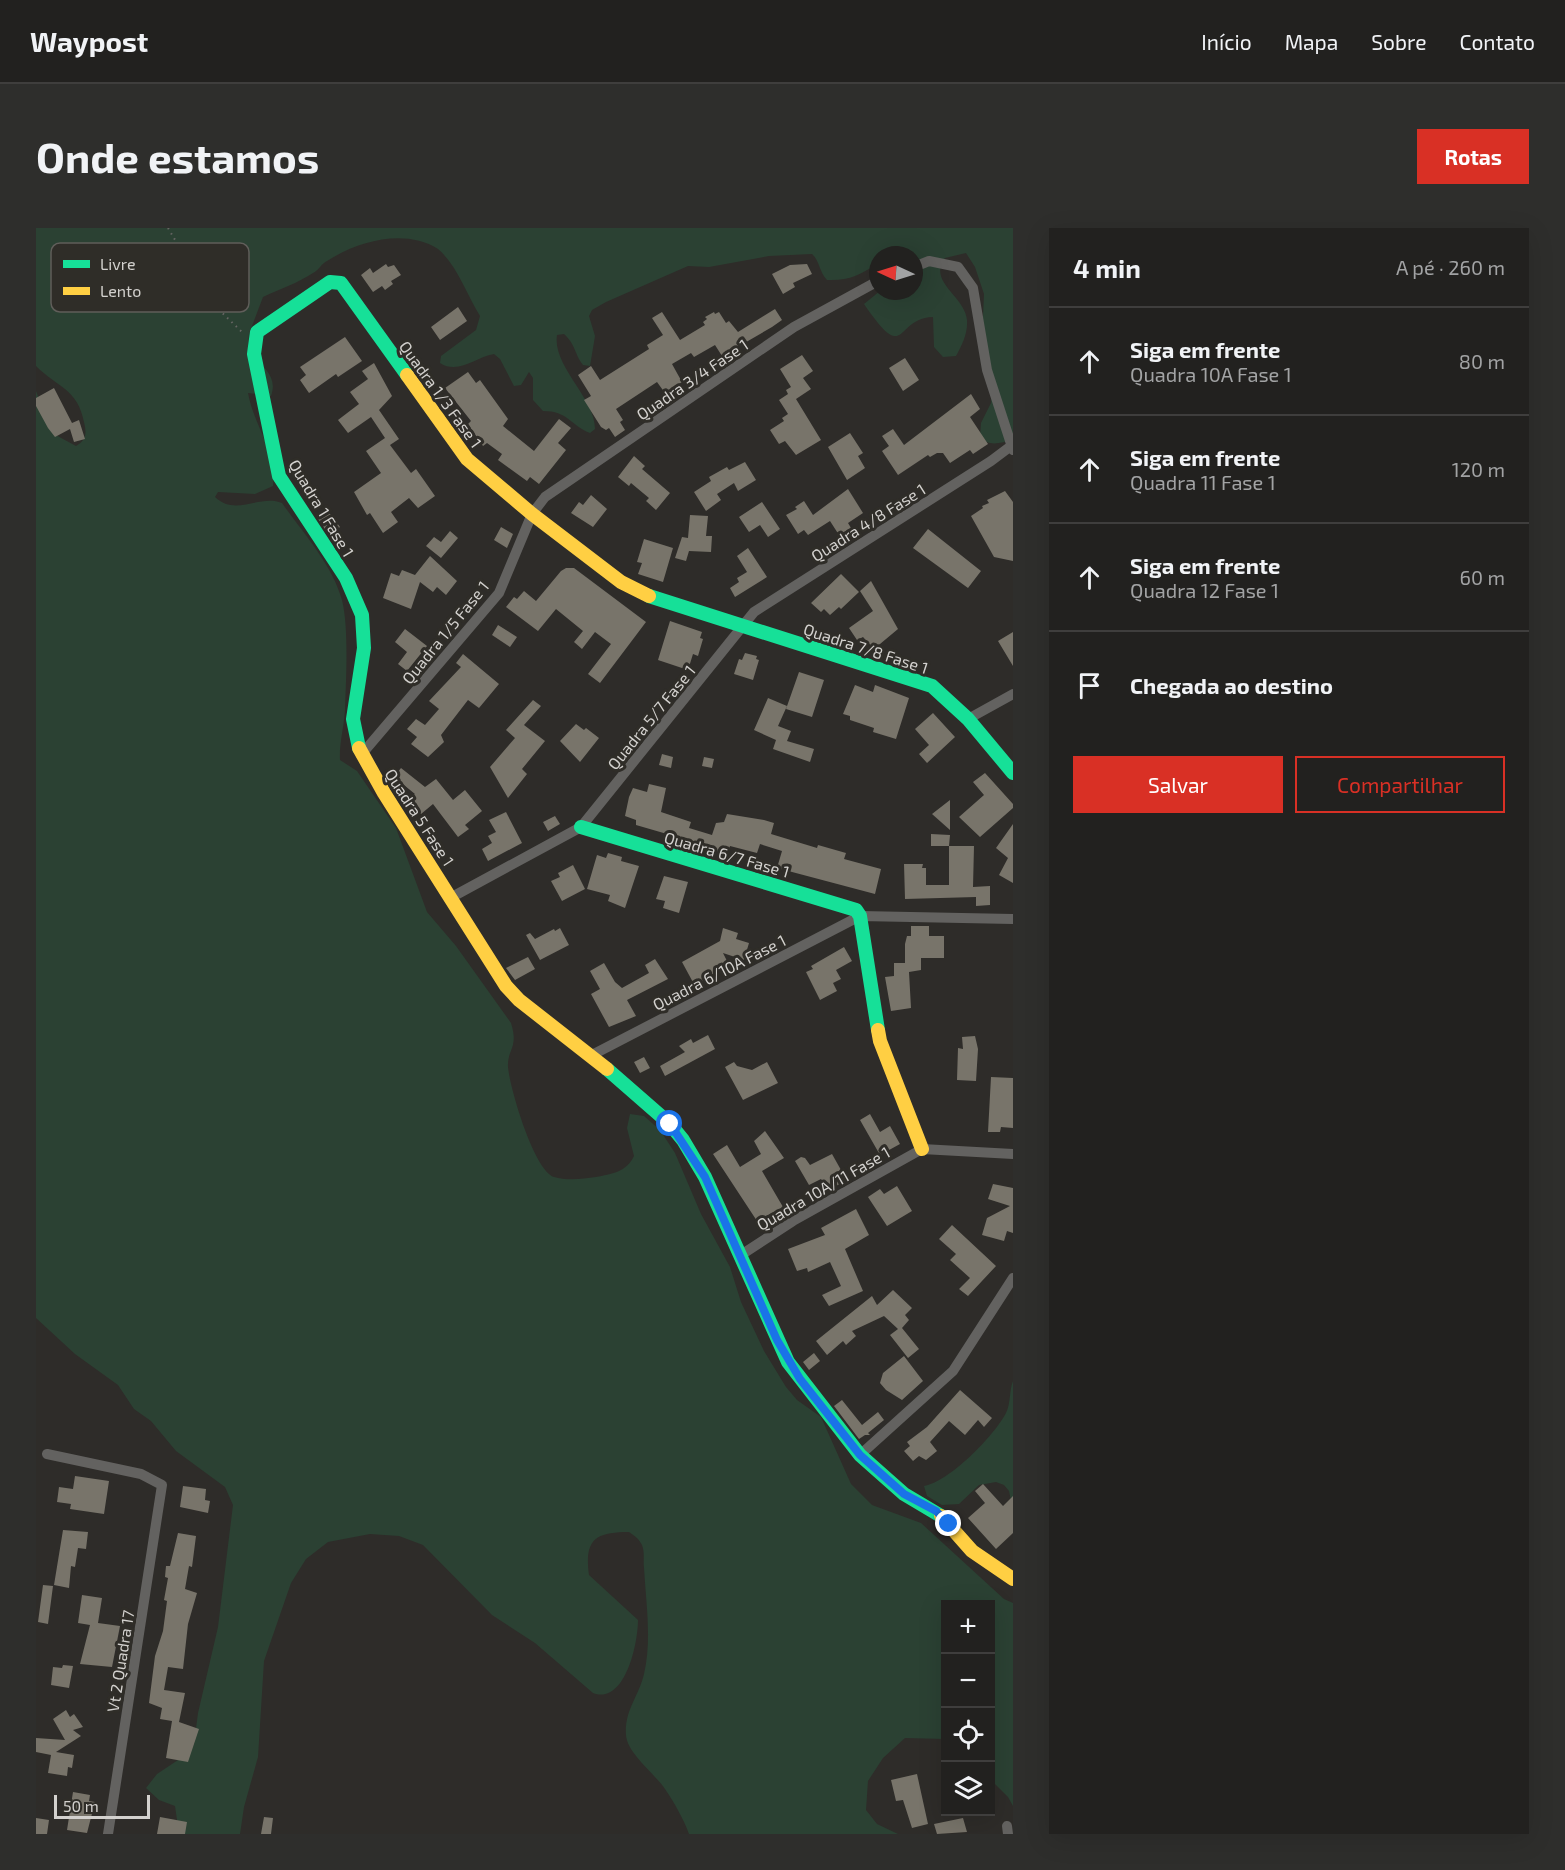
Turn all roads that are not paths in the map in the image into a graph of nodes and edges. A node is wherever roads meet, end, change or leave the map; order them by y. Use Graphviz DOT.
graph roads {
  1 [pos="923,263"];
  2 [pos="869,286"];
  3 [pos="254,344"];
  4 [pos="1012,448"];
  5 [pos="532,514"];
  6 [pos="744,626"];
  7 [pos="1013,694"];
  8 [pos="968,719"];
  9 [pos="362,755"];
  10 [pos="1013,773"];
  11 [pos="581,827"];
  12 [pos="452,897"];
  13 [pos="860,916"];
  14 [pos="1013,919"];
  15 [pos="592,1055"];
  16 [pos="922,1149"];
  17 [pos="1013,1154"];
  18 [pos="741,1255"];
  19 [pos="1013,1278"];
  20 [pos="47,1454"];
  21 [pos="860,1455"];
  22 [pos="1010,1573"];
  23 [pos="108,1834"];
  1 -- 4 [label="street"];
  2 -- 5 [label="street, Quadra 3/4 Fase 1"];
  3 -- 5 [label="street, Quadra 1/3 Fase 1"];
  3 -- 9 [label="street, Quadra 1 Fase 1"];
  4 -- 6 [label="street, Quadra 4/8 Fase 1"];
  5 -- 6 [label="street, Quadra 1/3 Fase 1"];
  5 -- 9 [label="street, Quadra 1/5 Fase 1"];
  6 -- 8 [label="street, Quadra 7/8 Fase 1"];
  6 -- 11 [label="street, Quadra 5/7 Fase 1"];
  7 -- 8 [label="street"];
  8 -- 10 [label="street, Quadra 7/8 Fase 1"];
  9 -- 12 [label="street, Quadra 5 Fase 1"];
  11 -- 12 [label="street"];
  11 -- 13 [label="street, Quadra 6/7 Fase 1"];
  12 -- 15 [label="street, Quadra 5 Fase 1"];
  13 -- 14 [label="street"];
  13 -- 15 [label="street, Quadra 6/10A Fase 1"];
  13 -- 16 [label="street"];
  15 -- 18 [label="street, Quadra 5 Fase 1"];
  16 -- 17 [label="street"];
  16 -- 18 [label="street, Quadra 10A/11 Fase 1"];
  18 -- 21 [label="street, Quadra 5 Fase 1"];
  19 -- 21 [label="street"];
  20 -- 23 [label="street, Vt 2 Quadra 17"];
  21 -- 22 [label="street, Quadra 5 Fase 1"];
}
